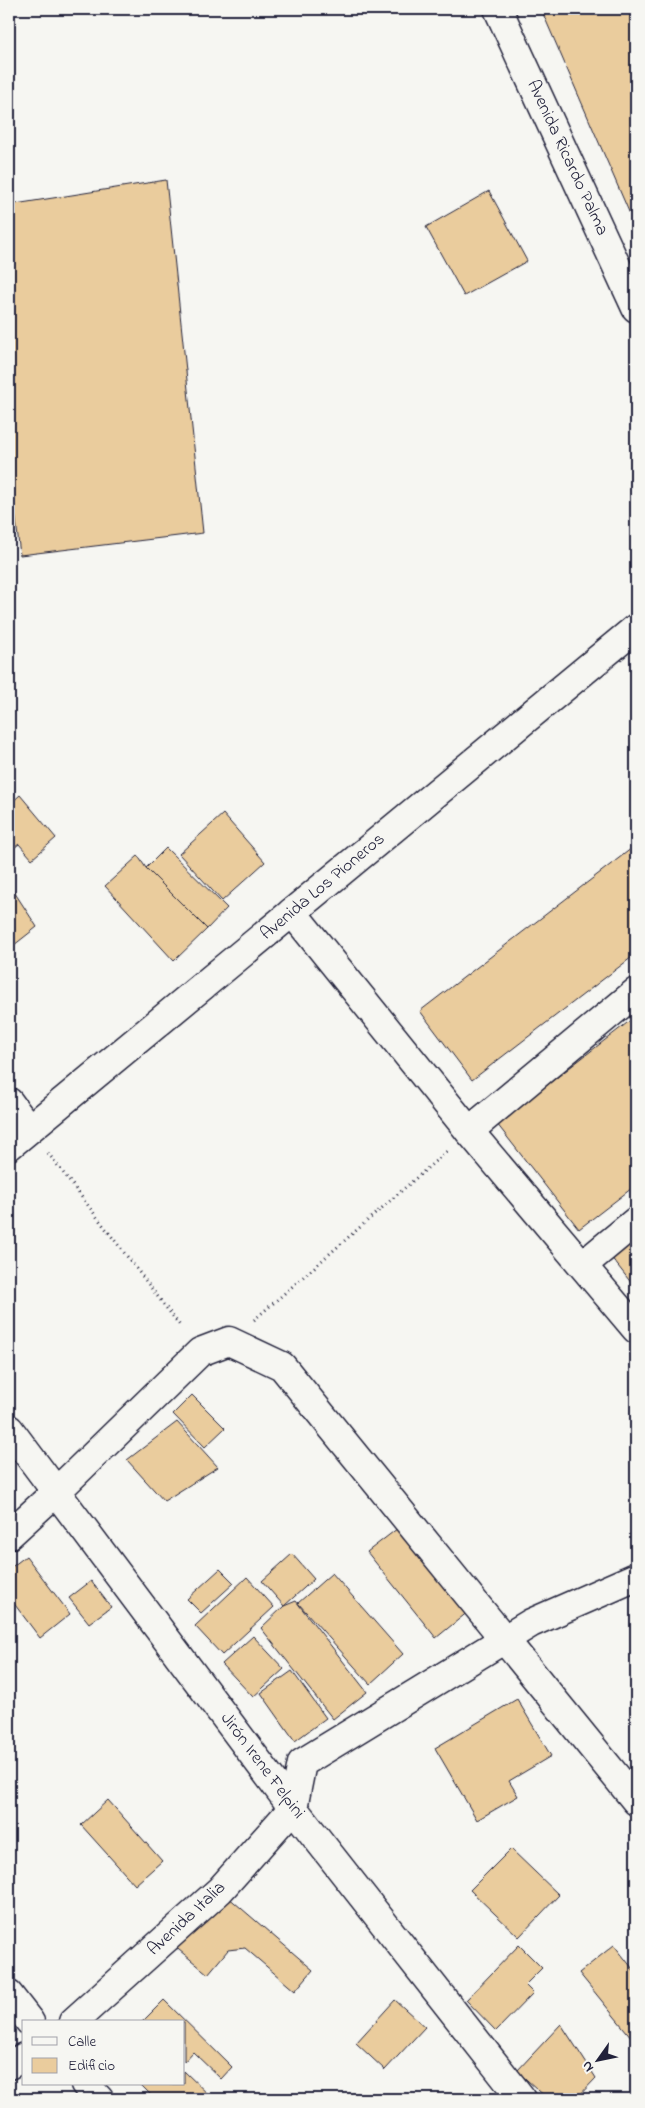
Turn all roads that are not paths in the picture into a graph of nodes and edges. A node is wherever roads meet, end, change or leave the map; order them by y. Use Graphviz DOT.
graph roads {
  1 [pos="498,9"];
  2 [pos="636,308"];
  3 [pos="636,628"];
  4 [pos="292,912"];
  5 [pos="636,992"];
  6 [pos="9,1102"];
  7 [pos="469,1132"];
  8 [pos="19,1137"];
  9 [pos="636,1221"];
  10 [pos="583,1265"];
  11 [pos="636,1329"];
  12 [pos="9,1429"];
  13 [pos="56,1492"];
  14 [pos="9,1535"];
  15 [pos="636,1576"];
  16 [pos="504,1639"];
  17 [pos="636,1801"];
  18 [pos="293,1808"];
  19 [pos="9,1995"];
  20 [pos="28,2020"];
  21 [pos="75,2020"];
  22 [pos="22,2058"];
  23 [pos="9,2065"];
  24 [pos="87,2086"];
  25 [pos="99,2099"];
  26 [pos="522,2099"];
  1 -- 2 [label="street, Avenida Ricardo Palma"];
  3 -- 4 [label="street, Avenida Los Pioneros"];
  4 -- 7 [label="street"];
  4 -- 8 [label="street, Avenida Los Pioneros"];
  5 -- 7 [label="street"];
  6 -- 8 [label="street"];
  7 -- 10 [label="street"];
  9 -- 10 [label="street"];
  10 -- 11 [label="street"];
  12 -- 13 [label="street, Jirón Irene Felpini"];
  13 -- 14 [label="street"];
  13 -- 16 [label="street"];
  13 -- 18 [label="street, Jirón Irene Felpini"];
  15 -- 16 [label="street"];
  16 -- 17 [label="street"];
  16 -- 18 [label="street"];
  18 -- 21 [label="street, Avenida Italia"];
  18 -- 26 [label="street, Jirón Irene Felpini"];
  19 -- 20 [label="street"];
  22 -- 23 [label="street"];
  24 -- 25 [label="street"];
}
